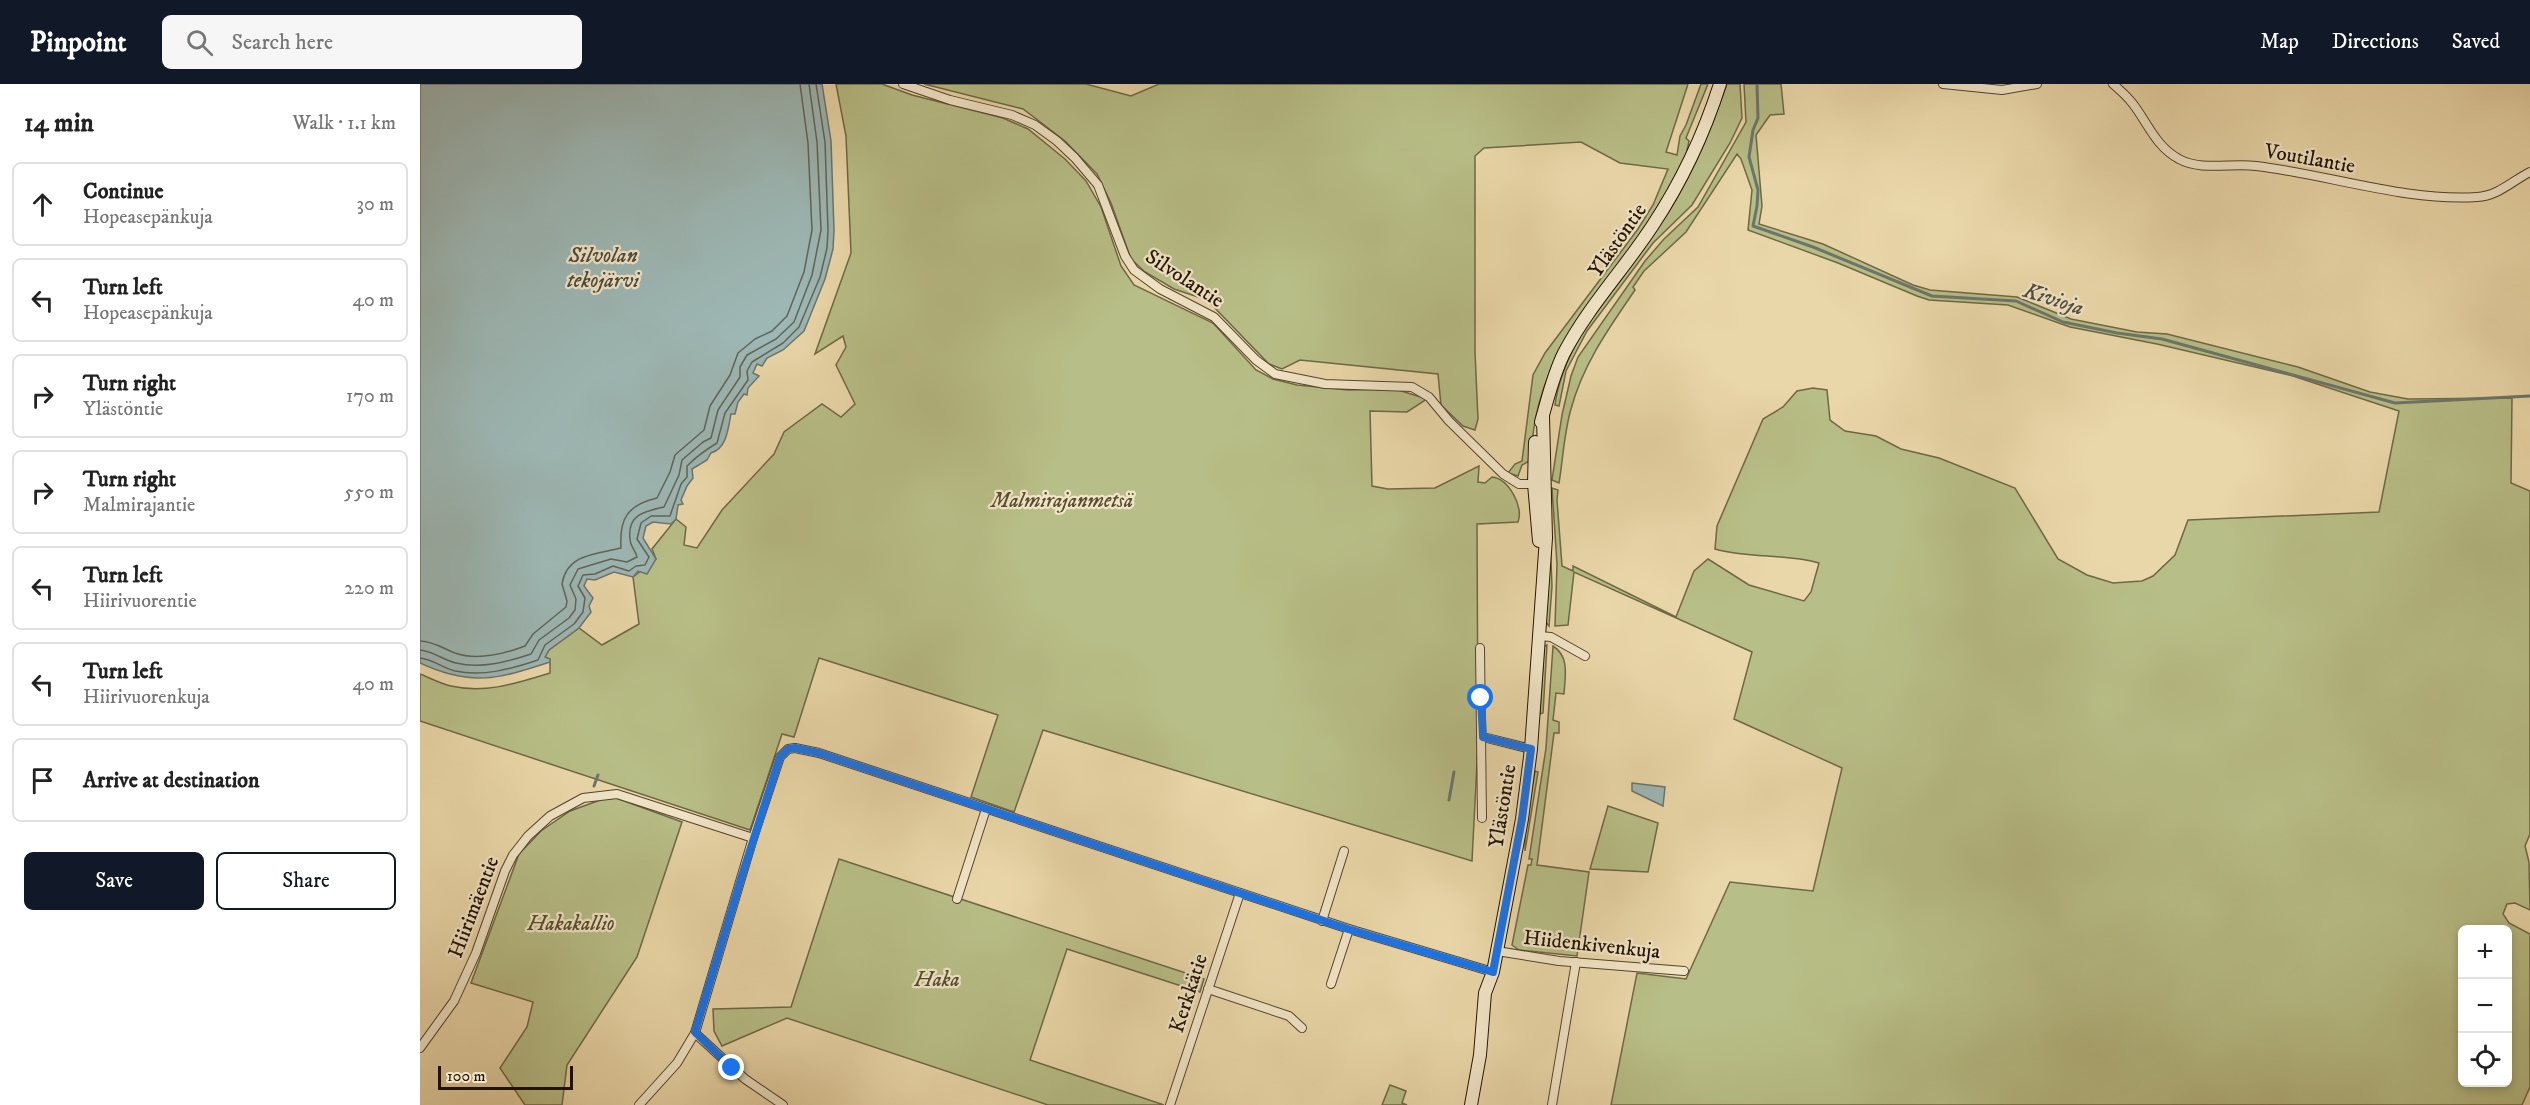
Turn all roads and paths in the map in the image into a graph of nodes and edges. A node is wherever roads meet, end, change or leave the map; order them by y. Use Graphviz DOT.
graph roads {
  1 [pos="903,84"];
  2 [pos="1720,84"];
  3 [pos="1943,84"];
  4 [pos="2037,84"];
  5 [pos="2113,84"];
  6 [pos="2530,172"];
  7 [pos="1538,484"];
  8 [pos="1539,636"];
  9 [pos="1480,648"];
  10 [pos="1585,656"];
  11 [pos="1483,737"];
  12 [pos="1531,749"];
  13 [pos="986,809"];
  14 [pos="1482,818"];
  15 [pos="753,838"];
  16 [pos="1344,851"];
  17 [pos="1240,893"];
  18 [pos="957,899"];
  19 [pos="1322,921"];
  20 [pos="1348,929"];
  21 [pos="1497,951"];
  22 [pos="1576,962"];
  23 [pos="1684,971"];
  24 [pos="1493,972"];
  25 [pos="1331,984"];
  26 [pos="1208,988"];
  27 [pos="1302,1028"];
  28 [pos="695,1032"];
  29 [pos="420,1048"];
  30 [pos="639,1105"];
  31 [pos="783,1105"];
  32 [pos="1170,1105"];
  33 [pos="1471,1105"];
  34 [pos="1552,1105"];
  1 -- 7 [label="street, Silvolantie"];
  2 -- 7 [label="main road, Ylästöntie"];
  3 -- 4 [label="street"];
  5 -- 6 [label="street, Voutilantie"];
  7 -- 8 [label="main road, Ylästöntie"];
  8 -- 10 [label="street"];
  8 -- 12 [label="main road, Ylästöntie"];
  9 -- 11 [label="street"];
  11 -- 12 [label="street"];
  11 -- 14 [label="street"];
  12 -- 21 [label="main road, Ylästöntie"];
  13 -- 15 [label="street"];
  13 -- 17 [label="street"];
  13 -- 18 [label="street"];
  15 -- 28 [label="street"];
  15 -- 29 [label="street, Hiirimäentie"];
  16 -- 19 [label="street"];
  17 -- 19 [label="street"];
  17 -- 26 [label="street, Kerkkätie"];
  19 -- 20 [label="street"];
  20 -- 24 [label="street"];
  20 -- 25 [label="street"];
  21 -- 22 [label="street, Hiidenkivenkuja"];
  21 -- 24 [label="main road, Ylästöntie"];
  22 -- 23 [label="street, Hiidenkivenkuja"];
  22 -- 34 [label="street"];
  24 -- 33 [label="main road, Ylästöntie"];
  26 -- 27 [label="street"];
  26 -- 32 [label="street, Kerkkätie"];
  28 -- 30 [label="street"];
  28 -- 31 [label="street"];
}
